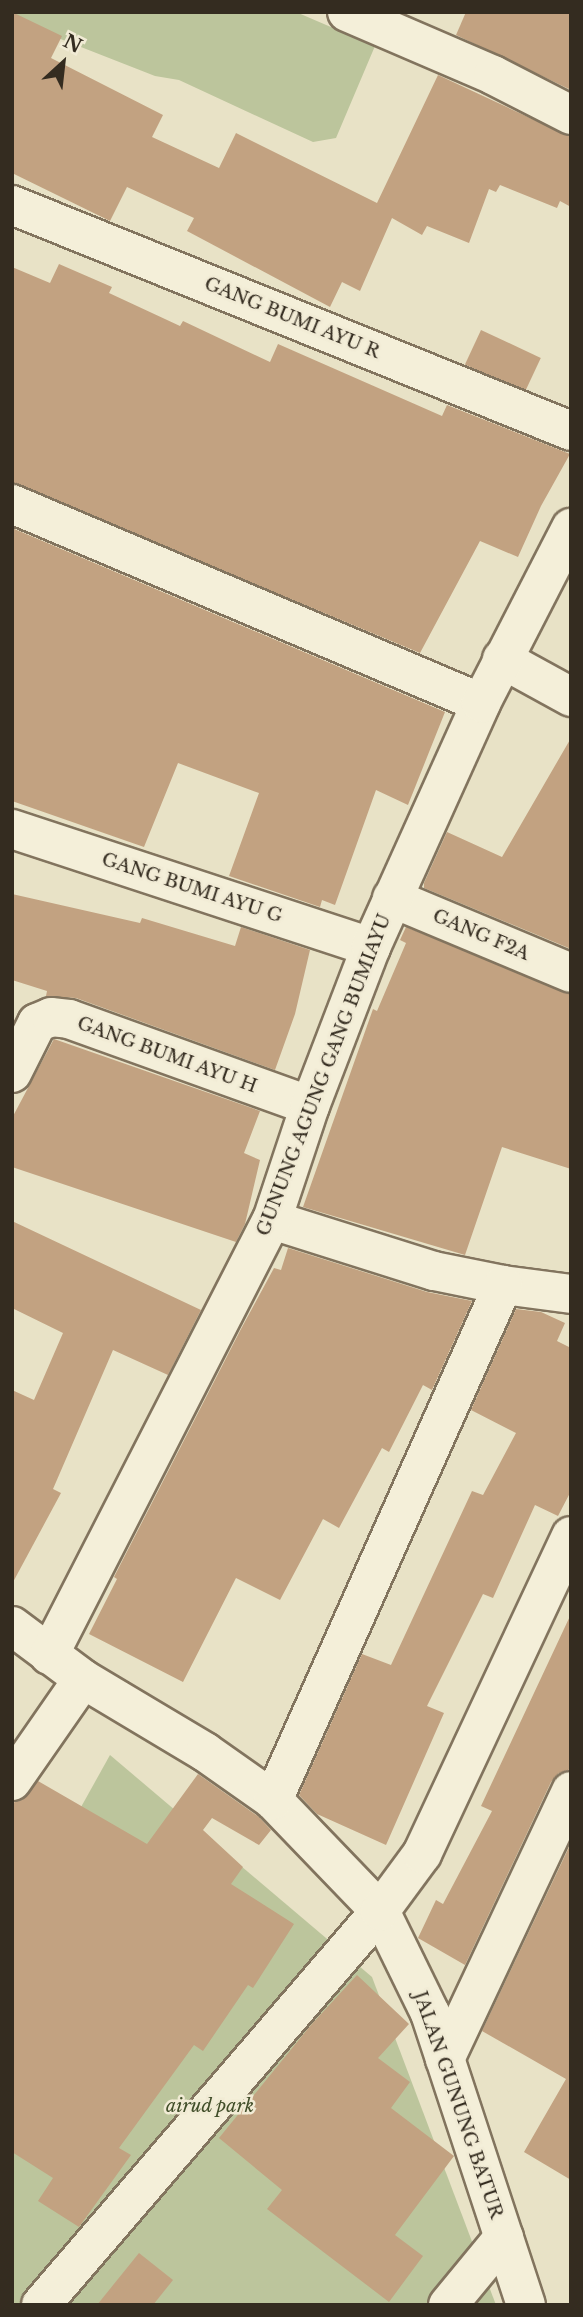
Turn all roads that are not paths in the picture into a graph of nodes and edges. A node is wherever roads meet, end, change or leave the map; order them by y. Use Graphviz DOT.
graph roads {
  1 [pos="346,12"];
  2 [pos="571,115"];
  3 [pos="12,205"];
  4 [pos="571,431"];
  5 [pos="12,504"];
  6 [pos="571,528"];
  7 [pos="502,659"];
  8 [pos="571,697"];
  9 [pos="481,703"];
  10 [pos="12,828"];
  11 [pos="392,898"];
  12 [pos="371,947"];
  13 [pos="571,973"];
  14 [pos="12,1073"];
  15 [pos="310,1106"];
  16 [pos="272,1220"];
  17 [pos="503,1285"];
  18 [pos="571,1294"];
  19 [pos="571,1536"];
  20 [pos="12,1626"];
  21 [pos="49,1655"];
  22 [pos="83,1679"];
  23 [pos="12,1781"];
  24 [pos="571,1791"];
  25 [pos="273,1800"];
  26 [pos="380,1911"];
  27 [pos="445,2059"];
  28 [pos="504,2237"];
  29 [pos="41,2305"];
  30 [pos="448,2305"];
  31 [pos="526,2305"];
  1 -- 2 [label="street"];
  3 -- 4 [label="street, GANG BUMI AYU R"];
  5 -- 9 [label="street"];
  6 -- 7 [label="street, GUNUNG AGUNG GANG BUMIAYU"];
  7 -- 8 [label="street"];
  7 -- 9 [label="street, GUNUNG AGUNG GANG BUMIAYU"];
  9 -- 11 [label="street, GUNUNG AGUNG GANG BUMIAYU"];
  10 -- 12 [label="street, GANG BUMI AYU G"];
  11 -- 12 [label="street, GUNUNG AGUNG GANG BUMIAYU"];
  11 -- 13 [label="street, GANG F2A"];
  12 -- 15 [label="street, GUNUNG AGUNG GANG BUMIAYU"];
  14 -- 15 [label="street, GANG BUMI AYU H"];
  15 -- 16 [label="street, GUNUNG AGUNG GANG BUMIAYU"];
  16 -- 17 [label="street"];
  16 -- 21 [label="street, GUNUNG AGUNG GANG BUMIAYU"];
  17 -- 18 [label="street"];
  17 -- 25 [label="street"];
  19 -- 26 [label="street"];
  20 -- 21 [label="street, JALAN GUNUNG BATUR"];
  21 -- 22 [label="street, JALAN GUNUNG BATUR"];
  22 -- 23 [label="street"];
  22 -- 25 [label="street, JALAN GUNUNG BATUR"];
  24 -- 27 [label="street"];
  25 -- 26 [label="street, JALAN GUNUNG BATUR"];
  26 -- 27 [label="street, JALAN GUNUNG BATUR"];
  26 -- 29 [label="street"];
  27 -- 28 [label="street, JALAN GUNUNG BATUR"];
  28 -- 30 [label="street"];
  28 -- 31 [label="street, JALAN GUNUNG BATUR"];
}
